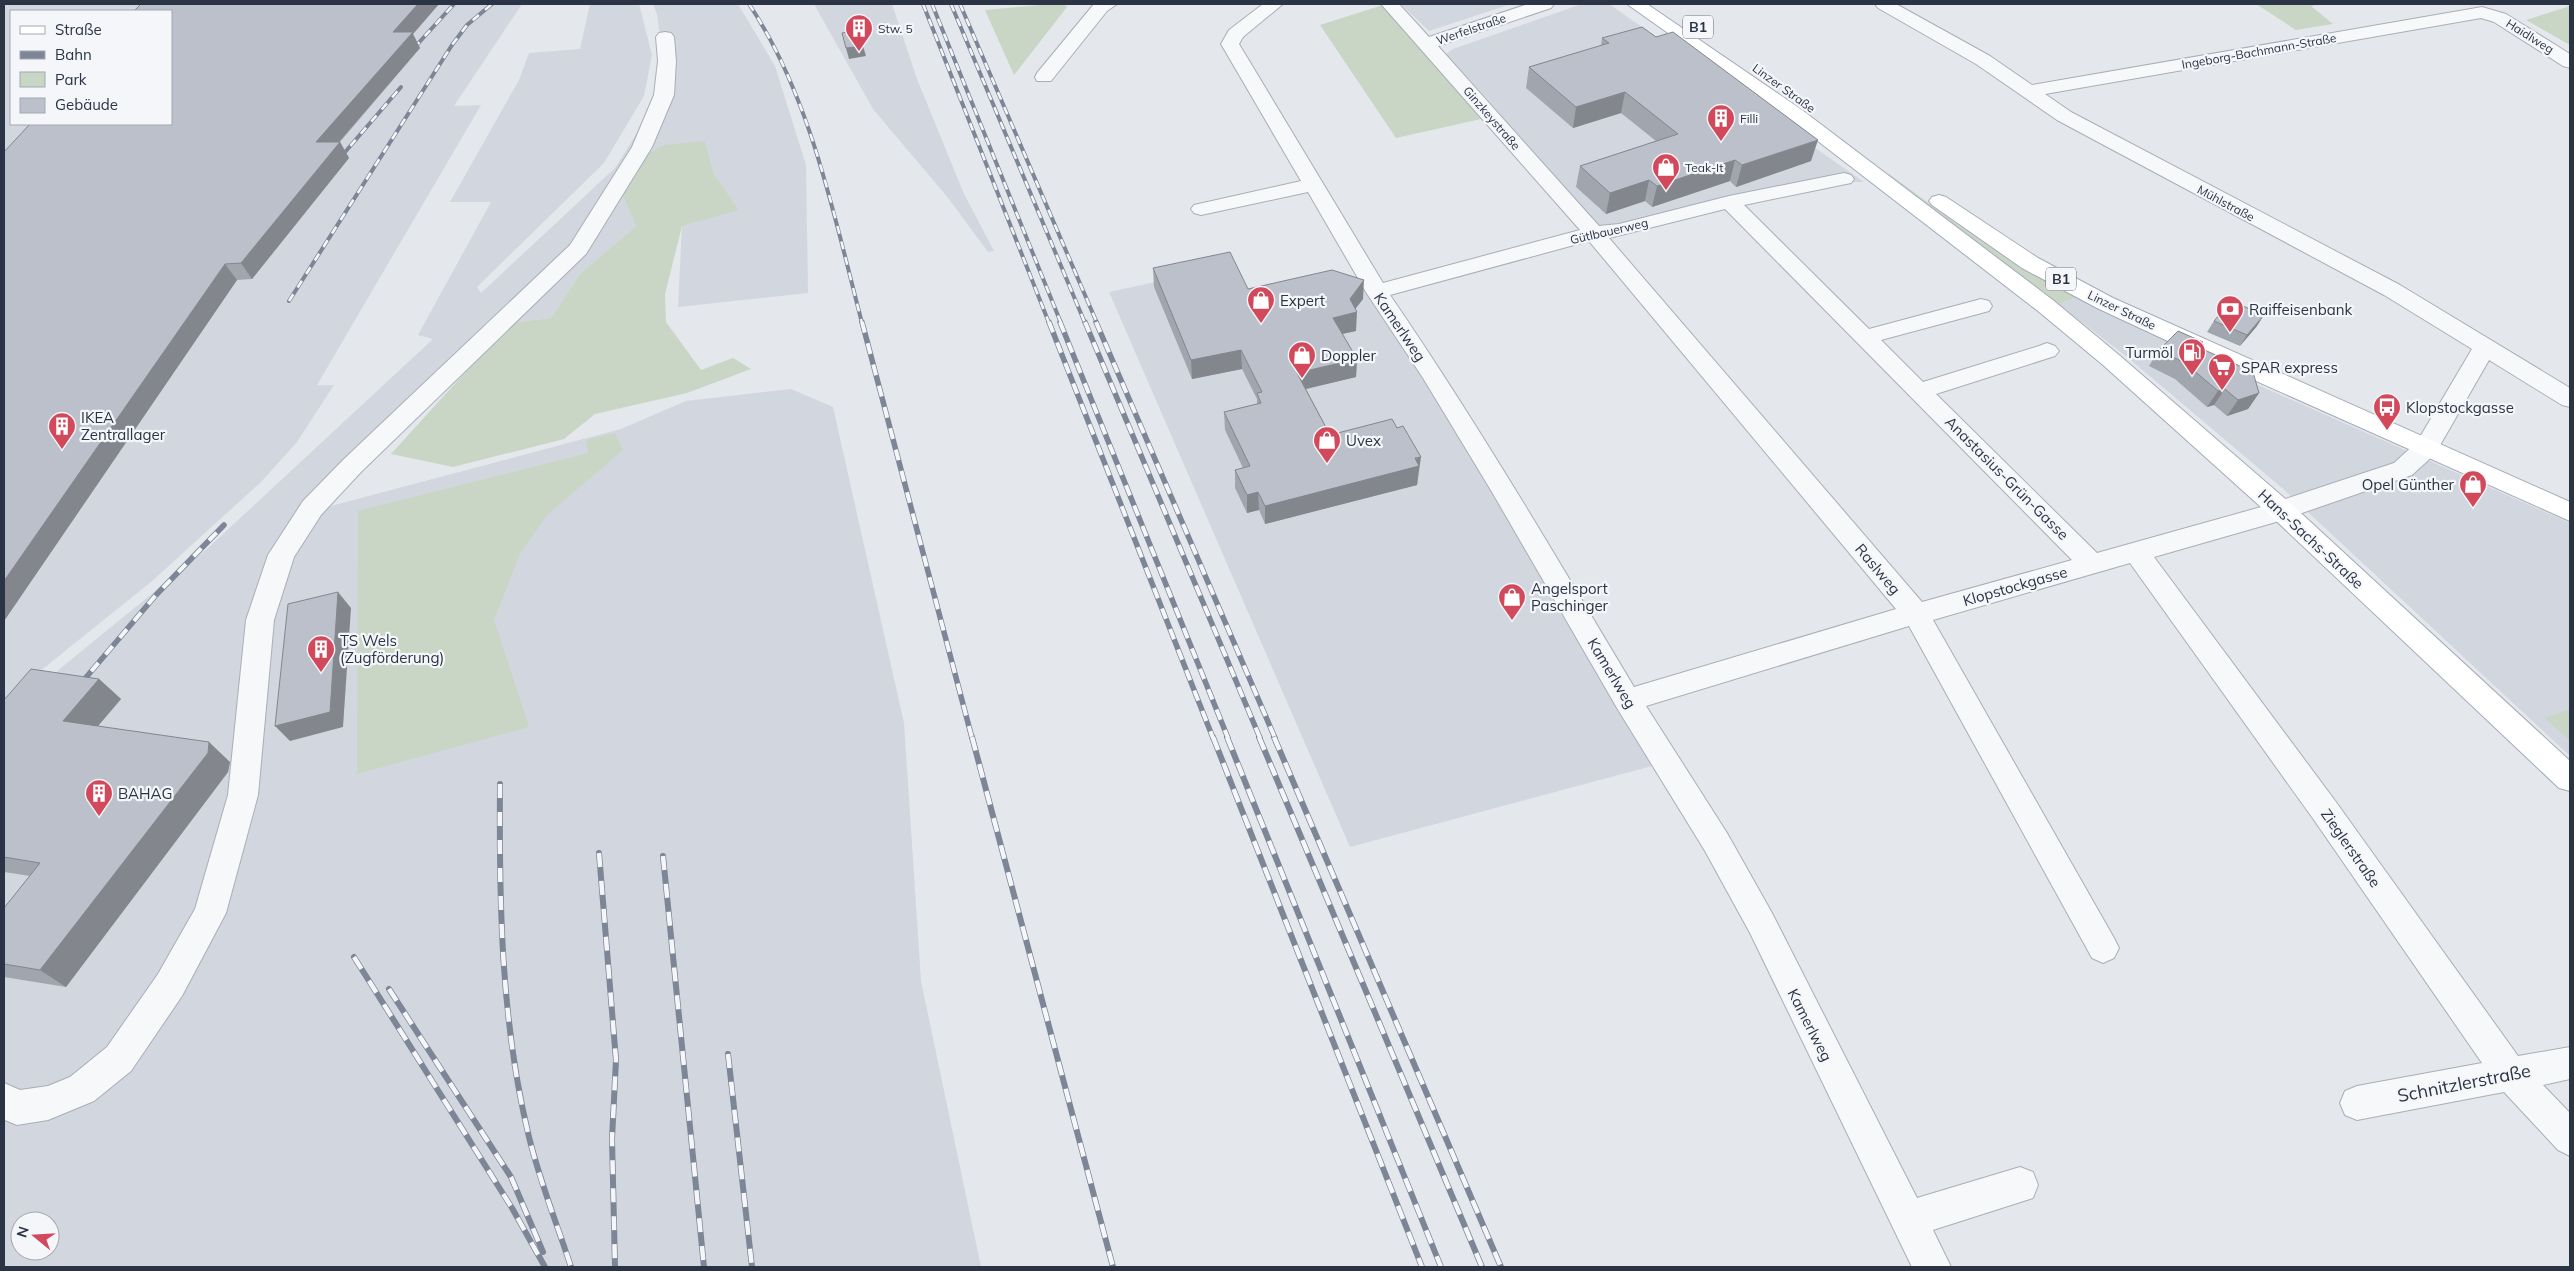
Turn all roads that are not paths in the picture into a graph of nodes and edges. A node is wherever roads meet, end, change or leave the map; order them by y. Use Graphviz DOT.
graph roads {
  1 [pos="1108,4"];
  2 [pos="1274,4"];
  3 [pos="1390,4"];
  4 [pos="1545,4"];
  5 [pos="1636,4"];
  6 [pos="1664,4"];
  7 [pos="1884,4"];
  8 [pos="2488,12"];
  9 [pos="665,37"];
  10 [pos="1426,44"];
  11 [pos="2570,62"];
  12 [pos="1044,77"];
  13 [pos="2030,91"];
  14 [pos="1844,179"];
  15 [pos="1313,185"];
  16 [pos="1729,202"];
  17 [pos="1201,208"];
  18 [pos="1594,233"];
  19 [pos="1377,292"];
  20 [pos="1981,306"];
  21 [pos="2046,306"];
  22 [pos="1866,337"];
  23 [pos="2485,346"];
  24 [pos="2047,351"];
  25 [pos="1920,391"];
  26 [pos="2570,400"];
  27 [pos="2426,448"];
  28 [pos="2281,510"];
  29 [pos="2570,512"];
  30 [pos="2137,552"];
  31 [pos="2093,565"];
  32 [pos="1916,614"];
  33 [pos="1627,700"];
  34 [pos="2570,778"];
  35 [pos="2103,948"];
  36 [pos="2570,1063"];
  37 [pos="2510,1074"];
  38 [pos="4,1100"];
  39 [pos="2357,1103"];
  40 [pos="2570,1138"];
  41 [pos="2020,1185"];
  42 [pos="1909,1218"];
  43 [pos="1932,1267"];
  1 -- 12 [label="street"];
  2 -- 15 [label="street, Kamerlweg"];
  3 -- 10 [label="street, Ginzkeystraße"];
  4 -- 10 [label="street, Werfelstraße"];
  5 -- 21 [label="main road, Linzer Straße / B1"];
  6 -- 27 [label="main road, Linzer Straße / B1"];
  7 -- 13 [label="street, Mühlstraße"];
  8 -- 11 [label="street, Haidlweg"];
  8 -- 13 [label="street, Ingeborg-Bachmann-Straße"];
  9 -- 38 [label="street"];
  10 -- 18 [label="street, Ginzkeystraße"];
  13 -- 23 [label="street, Mühlstraße"];
  14 -- 16 [label="street, Gütlbauerweg"];
  15 -- 17 [label="street"];
  15 -- 19 [label="street, Kamerlweg"];
  16 -- 18 [label="street, Gütlbauerweg"];
  16 -- 22 [label="street, Anastasius-Grün-Gasse"];
  18 -- 19 [label="street, Gütlbauerweg"];
  18 -- 32 [label="street, Raslweg"];
  19 -- 33 [label="street, Kamerlweg"];
  20 -- 22 [label="street"];
  21 -- 28 [label="main road, Hans-Sachs-Straße"];
  22 -- 25 [label="street, Anastasius-Grün-Gasse"];
  23 -- 26 [label="street, Mühlstraße"];
  23 -- 27 [label="street, Klopstockgasse"];
  24 -- 25 [label="street"];
  25 -- 31 [label="street, Anastasius-Grün-Gasse"];
  27 -- 28 [label="street, Klopstockgasse"];
  27 -- 29 [label="main road, Linzer Straße / B1"];
  28 -- 30 [label="street, Klopstockgasse"];
  28 -- 34 [label="main road, Hans-Sachs-Straße"];
  30 -- 31 [label="street, Klopstockgasse"];
  30 -- 37 [label="street, Zieglerstraße"];
  31 -- 32 [label="street, Klopstockgasse"];
  32 -- 33 [label="street, Klopstockgasse"];
  32 -- 35 [label="street, Raslweg"];
  33 -- 42 [label="street, Kamerlweg"];
  36 -- 37 [label="street, Schnitzlerstraße"];
  37 -- 39 [label="street, Schnitzlerstraße"];
  37 -- 40 [label="street, Zieglerstraße"];
  41 -- 42 [label="street"];
  42 -- 43 [label="street, Kamerlweg"];
}
